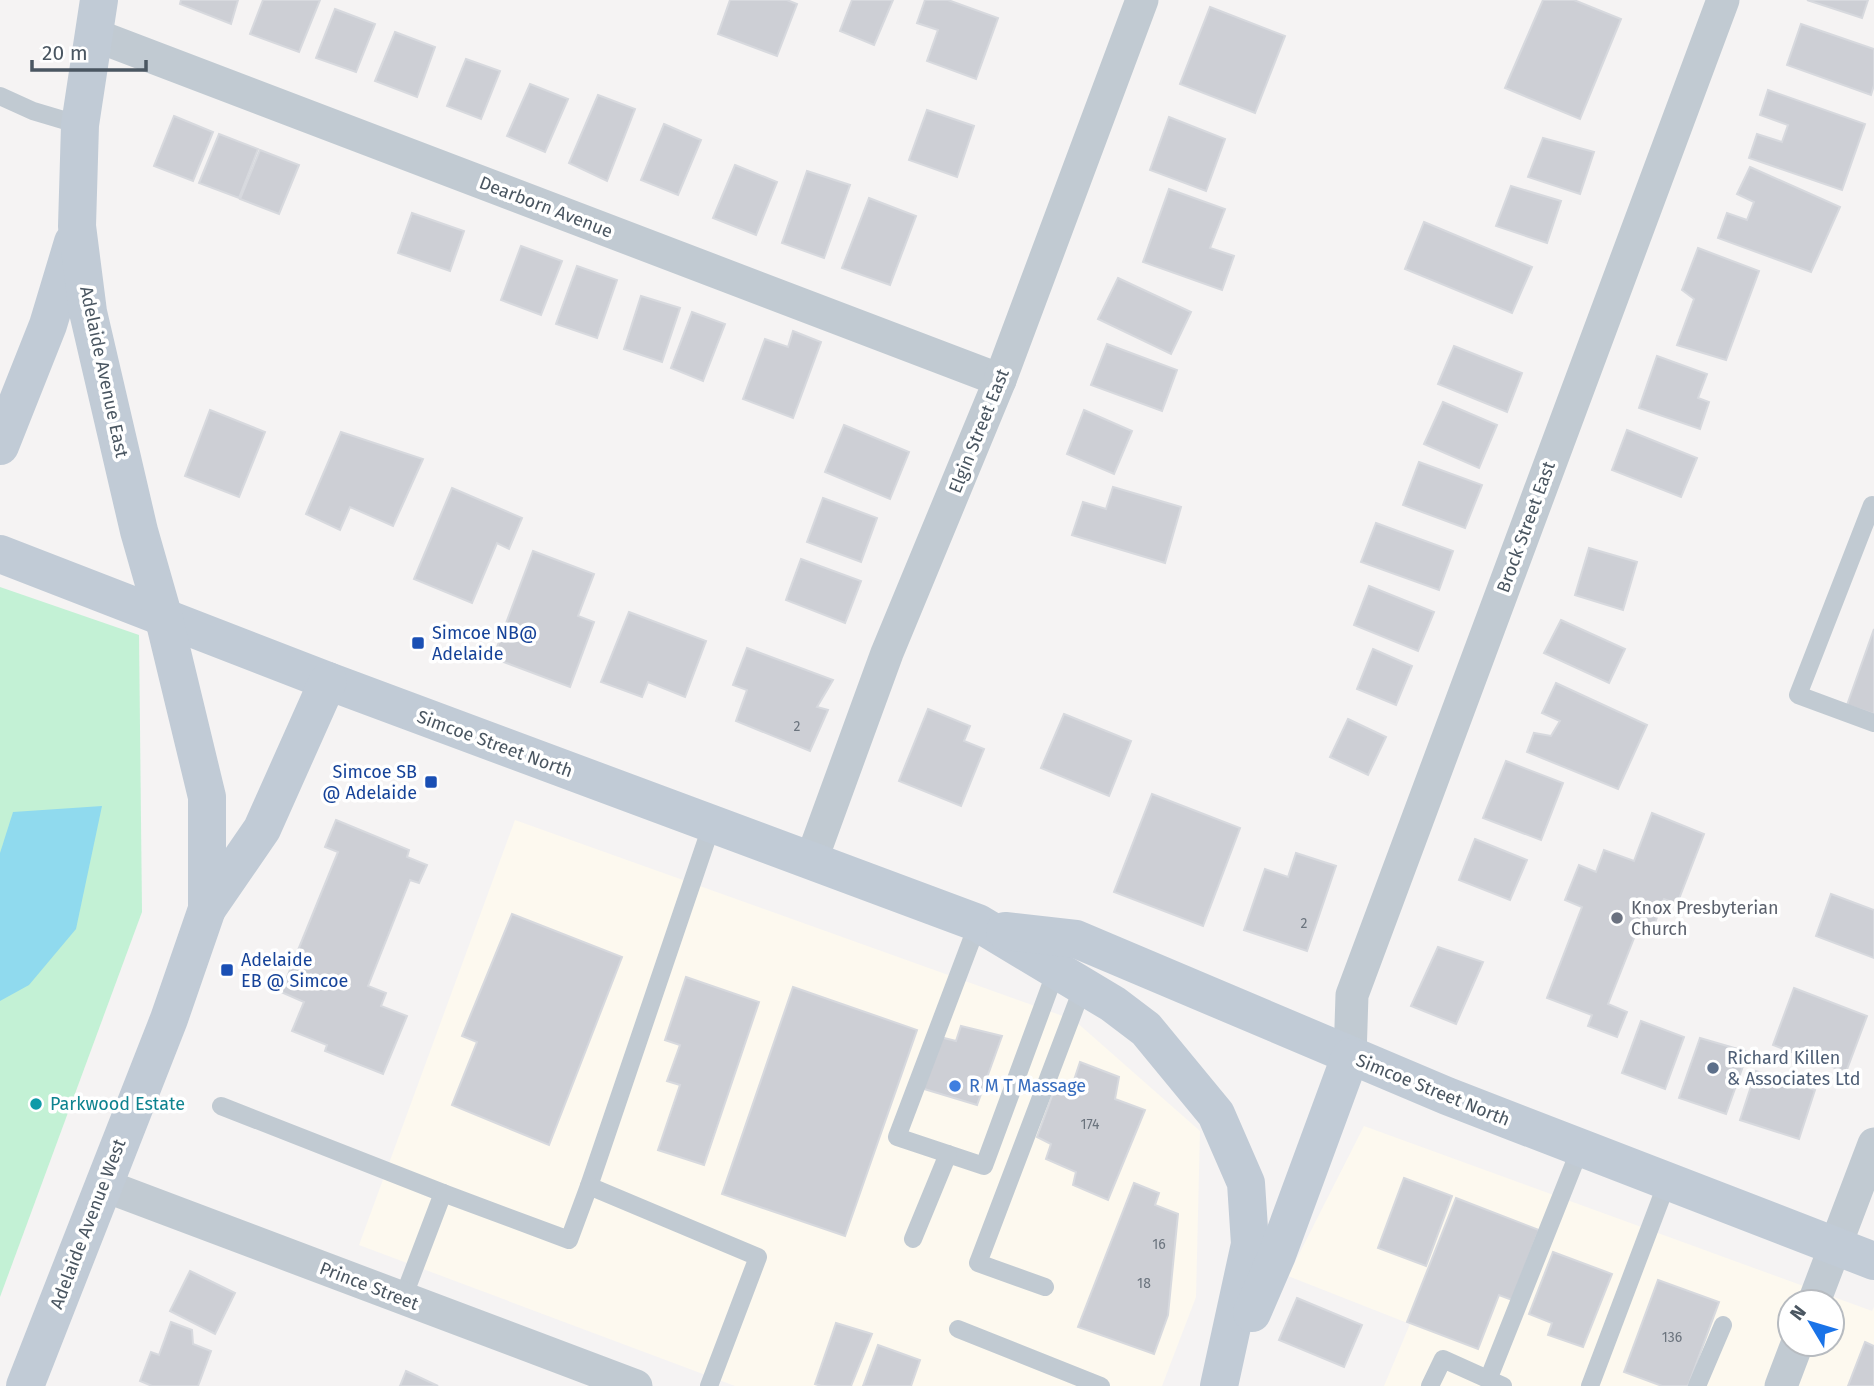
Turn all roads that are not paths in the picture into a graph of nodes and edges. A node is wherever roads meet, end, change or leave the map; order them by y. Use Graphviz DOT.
graph roads {
  1 [pos="1142,0"];
  2 [pos="1723,0"];
  3 [pos="96,17"];
  4 [pos="0,96"];
  5 [pos="80,125"];
  6 [pos="78,226"];
  7 [pos="1000,380"];
  8 [pos="0,446"];
  9 [pos="1874,506"];
  10 [pos="0,554"];
  11 [pos="163,615"];
  12 [pos="328,681"];
  13 [pos="1874,723"];
  14 [pos="712,824"];
  15 [pos="811,861"];
  16 [pos="207,909"];
  17 [pos="985,926"];
  18 [pos="1070,976"];
  19 [pos="1350,1057"];
  20 [pos="221,1106"];
  21 [pos="1874,1144"];
  22 [pos="1580,1149"];
  23 [pos="948,1154"];
  24 [pos="1668,1180"];
  25 [pos="103,1185"];
  26 [pos="589,1186"];
  27 [pos="443,1193"];
  28 [pos="913,1239"];
  29 [pos="1835,1248"];
  30 [pos="1874,1261"];
  31 [pos="1045,1287"];
  32 [pos="1819,1288"];
  33 [pos="402,1298"];
  34 [pos="1723,1325"];
  35 [pos="958,1329"];
  36 [pos="1792,1358"];
  37 [pos="1495,1383"];
  38 [pos="625,1384"];
  39 [pos="1220,1384"];
  40 [pos="25,1386"];
  41 [pos="709,1386"];
  42 [pos="1101,1386"];
  43 [pos="1430,1386"];
  44 [pos="1590,1386"];
  45 [pos="1697,1386"];
  46 [pos="1781,1386"];
  1 -- 7 [label="street, Elgin Street East"];
  2 -- 19 [label="street, Brock Street East"];
  3 -- 5 [label="main road, Adelaide Avenue East"];
  3 -- 7 [label="street, Dearborn Avenue"];
  4 -- 5 [label="lane"];
  5 -- 6 [label="main road, Adelaide Avenue East"];
  6 -- 8 [label="main road"];
  6 -- 11 [label="main road, Adelaide Avenue East"];
  7 -- 15 [label="street, Elgin Street East"];
  9 -- 13 [label="lane"];
  10 -- 11 [label="main road, Simcoe Street North"];
  11 -- 12 [label="main road, Simcoe Street North"];
  11 -- 16 [label="main road, Adelaide Avenue West"];
  12 -- 14 [label="main road, Simcoe Street North"];
  12 -- 16 [label="main road"];
  14 -- 15 [label="main road, Simcoe Street North"];
  14 -- 26 [label="lane"];
  15 -- 17 [label="main road, Simcoe Street North"];
  16 -- 25 [label="main road, Adelaide Avenue West"];
  17 -- 18 [label="main road, Simcoe Street North"];
  17 -- 19 [label="main road, Simcoe Street North"];
  17 -- 23 [label="lane"];
  18 -- 23 [label="lane"];
  18 -- 31 [label="lane"];
  18 -- 39 [label="main road, Simcoe Street North"];
  19 -- 22 [label="main road, Simcoe Street North"];
  19 -- 39 [label="main road"];
  20 -- 27 [label="lane"];
  21 -- 29 [label="street"];
  22 -- 24 [label="main road, Simcoe Street North"];
  22 -- 37 [label="lane"];
  23 -- 28 [label="lane"];
  24 -- 29 [label="main road, Simcoe Street North"];
  24 -- 44 [label="lane"];
  25 -- 33 [label="street, Prince Street"];
  25 -- 40 [label="main road, Adelaide Avenue West"];
  26 -- 27 [label="lane"];
  26 -- 41 [label="lane"];
  27 -- 33 [label="lane"];
  29 -- 30 [label="main road, Simcoe Street North"];
  29 -- 32 [label="street"];
  33 -- 38 [label="street, Prince Street"];
  34 -- 45 [label="lane"];
  35 -- 42 [label="lane"];
  36 -- 46 [label="street"];
  37 -- 43 [label="lane"];
}
